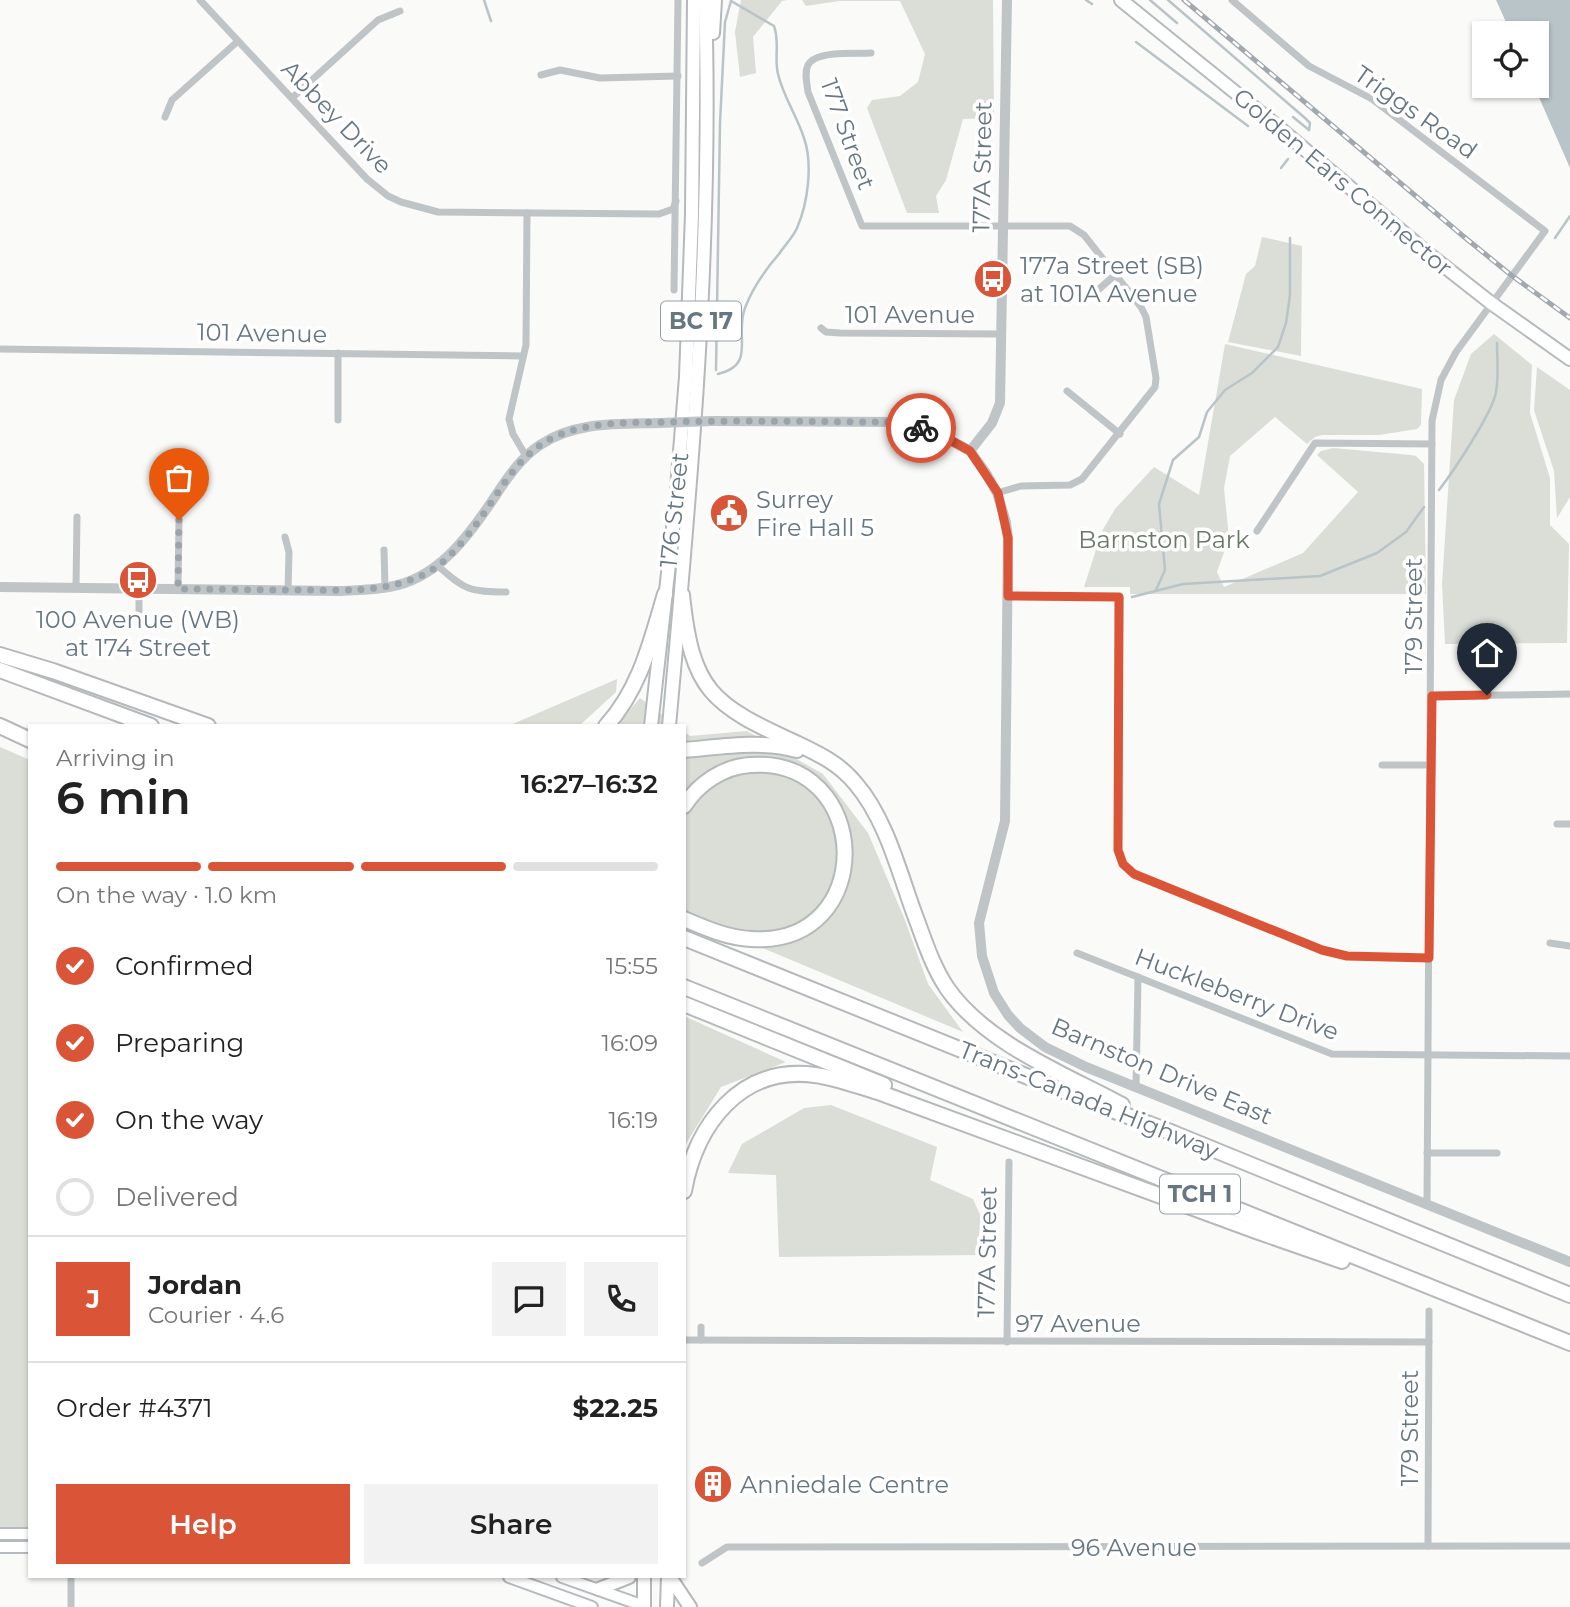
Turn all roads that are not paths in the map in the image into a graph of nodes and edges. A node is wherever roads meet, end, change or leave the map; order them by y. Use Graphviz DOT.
graph roads {
  1 [pos="200,0"];
  2 [pos="678,0"];
  3 [pos="694,0"];
  4 [pos="705,0"];
  5 [pos="715,0"];
  6 [pos="1007,0"];
  7 [pos="1121,0"];
  8 [pos="1232,0"];
  9 [pos="400,11"];
  10 [pos="238,41"];
  11 [pos="871,53"];
  12 [pos="541,75"];
  13 [pos="678,76"];
  14 [pos="292,98"];
  15 [pos="165,117"];
  16 [pos="706,125"];
  17 [pos="676,201"];
  18 [pos="527,213"];
  19 [pos="1002,226"];
  20 [pos="1545,231"];
  21 [pos="1115,275"];
  22 [pos="674,290"];
  23 [pos="1090,296"];
  24 [pos="1491,303"];
  25 [pos="821,328"];
  26 [pos="1001,334"];
  27 [pos="0,349"];
  28 [pos="338,353"];
  29 [pos="523,356"];
  30 [pos="1570,359"];
  31 [pos="1067,391"];
  32 [pos="338,420"];
  33 [pos="1120,434"];
  34 [pos="1432,444"];
  35 [pos="970,451"];
  36 [pos="526,456"];
  37 [pos="998,493"];
  38 [pos="77,517"];
  39 [pos="179,520"];
  40 [pos="1257,531"];
  41 [pos="285,537"];
  42 [pos="384,550"];
  43 [pos="438,566"];
  44 [pos="0,587"];
  45 [pos="76,587"];
  46 [pos="385,587"];
  47 [pos="139,588"];
  48 [pos="178,589"];
  49 [pos="288,590"];
  50 [pos="506,592"];
  51 [pos="665,594"];
  52 [pos="681,595"];
  53 [pos="1008,596"];
  54 [pos="139,627"];
  55 [pos="0,655"];
  56 [pos="0,670"];
  57 [pos="1570,694"];
  58 [pos="1432,696"];
  59 [pos="0,718"];
  60 [pos="146,724"];
  61 [pos="201,724"];
  62 [pos="608,724"];
  63 [pos="651,724"];
  64 [pos="669,724"];
  65 [pos="0,726"];
  66 [pos="28,728"];
  67 [pos="28,739"];
  68 [pos="686,750"];
  69 [pos="826,757"];
  70 [pos="1381,765"];
  71 [pos="1431,765"];
  72 [pos="686,803"];
  73 [pos="1557,824"];
  74 [pos="1570,824"];
  75 [pos="686,920"];
  76 [pos="686,939"];
  77 [pos="1550,943"];
  78 [pos="1570,946"];
  79 [pos="1077,953"];
  80 [pos="1429,958"];
  81 [pos="1138,977"];
  82 [pos="686,987"];
  83 [pos="686,1005"];
  84 [pos="1428,1055"];
  85 [pos="1570,1056"];
  86 [pos="1136,1087"];
  87 [pos="1172,1133"];
  88 [pos="1427,1153"];
  89 [pos="1497,1153"];
  90 [pos="1067,1161"];
  91 [pos="1009,1163"];
  92 [pos="686,1184"];
  93 [pos="1427,1204"];
  94 [pos="1570,1262"];
  95 [pos="1570,1295"];
  96 [pos="1429,1311"];
  97 [pos="1492,1311"];
  98 [pos="701,1327"];
  99 [pos="686,1340"];
  100 [pos="701,1340"];
  101 [pos="1007,1342"];
  102 [pos="1429,1342"];
  103 [pos="1570,1343"];
  104 [pos="0,1534"];
  105 [pos="28,1534"];
  106 [pos="1428,1546"];
  107 [pos="1570,1546"];
  108 [pos="0,1547"];
  109 [pos="28,1547"];
  110 [pos="702,1563"];
  111 [pos="71,1578"];
  112 [pos="512,1578"];
  113 [pos="565,1578"];
  114 [pos="626,1578"];
  115 [pos="644,1578"];
  116 [pos="669,1578"];
  117 [pos="670,1578"];
  118 [pos="599,1589"];
  119 [pos="71,1607"];
  120 [pos="592,1607"];
  121 [pos="645,1607"];
  122 [pos="667,1607"];
  123 [pos="690,1607"];
  1 -- 10 [label="street, Abbey Drive"];
  2 -- 13 [label="street"];
  3 -- 51 [label="main road, 176 Street / BC 17"];
  4 -- 16 [label="main road, BC 17"];
  5 -- 16 [label="main road"];
  6 -- 19 [label="street, 177A Street"];
  7 -- 24 [label="main road, Golden Ears Connector"];
  8 -- 20 [label="street, Triggs Road"];
  9 -- 14 [label="street"];
  10 -- 14 [label="street, Abbey Drive"];
  10 -- 15 [label="street"];
  11 -- 19 [label="street, 177 Street"];
  12 -- 13 [label="street"];
  13 -- 17 [label="street"];
  14 -- 18 [label="street, Abbey Drive"];
  16 -- 52 [label="main road, 176 Street / BC 17"];
  17 -- 18 [label="street, Abbey Drive"];
  17 -- 22 [label="street"];
  18 -- 29 [label="street"];
  19 -- 21 [label="street"];
  19 -- 26 [label="street, 177A Street"];
  20 -- 24 [label="street, 179 Street"];
  21 -- 23 [label="street"];
  21 -- 33 [label="street"];
  24 -- 30 [label="main road, Golden Ears Connector"];
  24 -- 34 [label="street, 179 Street"];
  25 -- 26 [label="street, 101 Avenue"];
  26 -- 35 [label="street, 177A Street"];
  27 -- 28 [label="street, 101 Avenue"];
  28 -- 29 [label="street, 101 Avenue"];
  28 -- 32 [label="street"];
  29 -- 36 [label="street"];
  31 -- 33 [label="street"];
  33 -- 37 [label="street"];
  34 -- 40 [label="street"];
  34 -- 58 [label="street, 179 Street"];
  35 -- 36 [label="street, Barnston Drive East, bridge"];
  35 -- 37 [label="street, Barnston Drive East"];
  36 -- 43 [label="street, Barnston Drive East"];
  37 -- 53 [label="street, Barnston Drive East"];
  38 -- 45 [label="street"];
  39 -- 48 [label="street"];
  41 -- 49 [label="street"];
  42 -- 46 [label="street"];
  43 -- 46 [label="street, Barnston Drive East"];
  43 -- 50 [label="street"];
  44 -- 45 [label="street, Barnston Drive East"];
  45 -- 47 [label="street, Barnston Drive East"];
  46 -- 49 [label="street, Barnston Drive East"];
  47 -- 48 [label="street, Barnston Drive East"];
  47 -- 54 [label="street"];
  48 -- 49 [label="street, Barnston Drive East"];
  51 -- 62 [label="highway"];
  51 -- 63 [label="main road, 176 Street / BC 17"];
  52 -- 64 [label="main road, 176 Street / BC 17"];
  52 -- 69 [label="highway"];
  53 -- 80 [label="street"];
  53 -- 86 [label="street, Barnston Drive East"];
  55 -- 61 [label="highway"];
  56 -- 60 [label="highway"];
  57 -- 58 [label="street"];
  58 -- 71 [label="street, 179 Street"];
  59 -- 66 [label="highway"];
  65 -- 67 [label="highway"];
  68 -- 69 [label="highway"];
  69 -- 87 [label="highway"];
  70 -- 71 [label="street"];
  71 -- 80 [label="street, 179 Street"];
  72 -- 75 [label="highway"];
  73 -- 74 [label="street"];
  76 -- 87 [label="highway, Trans-Canada Highway / TCH 1"];
  77 -- 78 [label="street"];
  79 -- 81 [label="street, Huckleberry Drive"];
  80 -- 84 [label="street, 179 Street"];
  81 -- 84 [label="street, Huckleberry Drive"];
  81 -- 86 [label="street"];
  82 -- 97 [label="highway, Trans-Canada Highway / TCH 1"];
  83 -- 90 [label="highway"];
  84 -- 85 [label="street, Huckleberry Drive"];
  84 -- 88 [label="street, 179 Street"];
  86 -- 93 [label="street, Barnston Drive East"];
  87 -- 95 [label="highway, Trans-Canada Highway / TCH 1"];
  88 -- 89 [label="street"];
  88 -- 93 [label="street, 179 Street"];
  90 -- 92 [label="highway"];
  90 -- 97 [label="highway"];
  91 -- 101 [label="street, 177A Street"];
  93 -- 94 [label="street, Barnston Drive East"];
  96 -- 102 [label="street, 179 Street"];
  97 -- 103 [label="highway, Trans-Canada Highway / TCH 1"];
  98 -- 100 [label="street"];
  99 -- 100 [label="street, 97 Avenue"];
  100 -- 101 [label="street, 97 Avenue"];
  101 -- 102 [label="street, 97 Avenue"];
  102 -- 106 [label="street, 179 Street"];
  104 -- 105 [label="main road"];
  106 -- 107 [label="street, 96 Avenue"];
  106 -- 110 [label="street, 96 Avenue"];
  108 -- 109 [label="main road"];
  111 -- 119 [label="street"];
  112 -- 120 [label="main road"];
  113 -- 118 [label="main road"];
  114 -- 118 [label="main road"];
  115 -- 121 [label="main road"];
  116 -- 122 [label="main road"];
  117 -- 123 [label="main road"];
  118 -- 121 [label="main road"];
}
